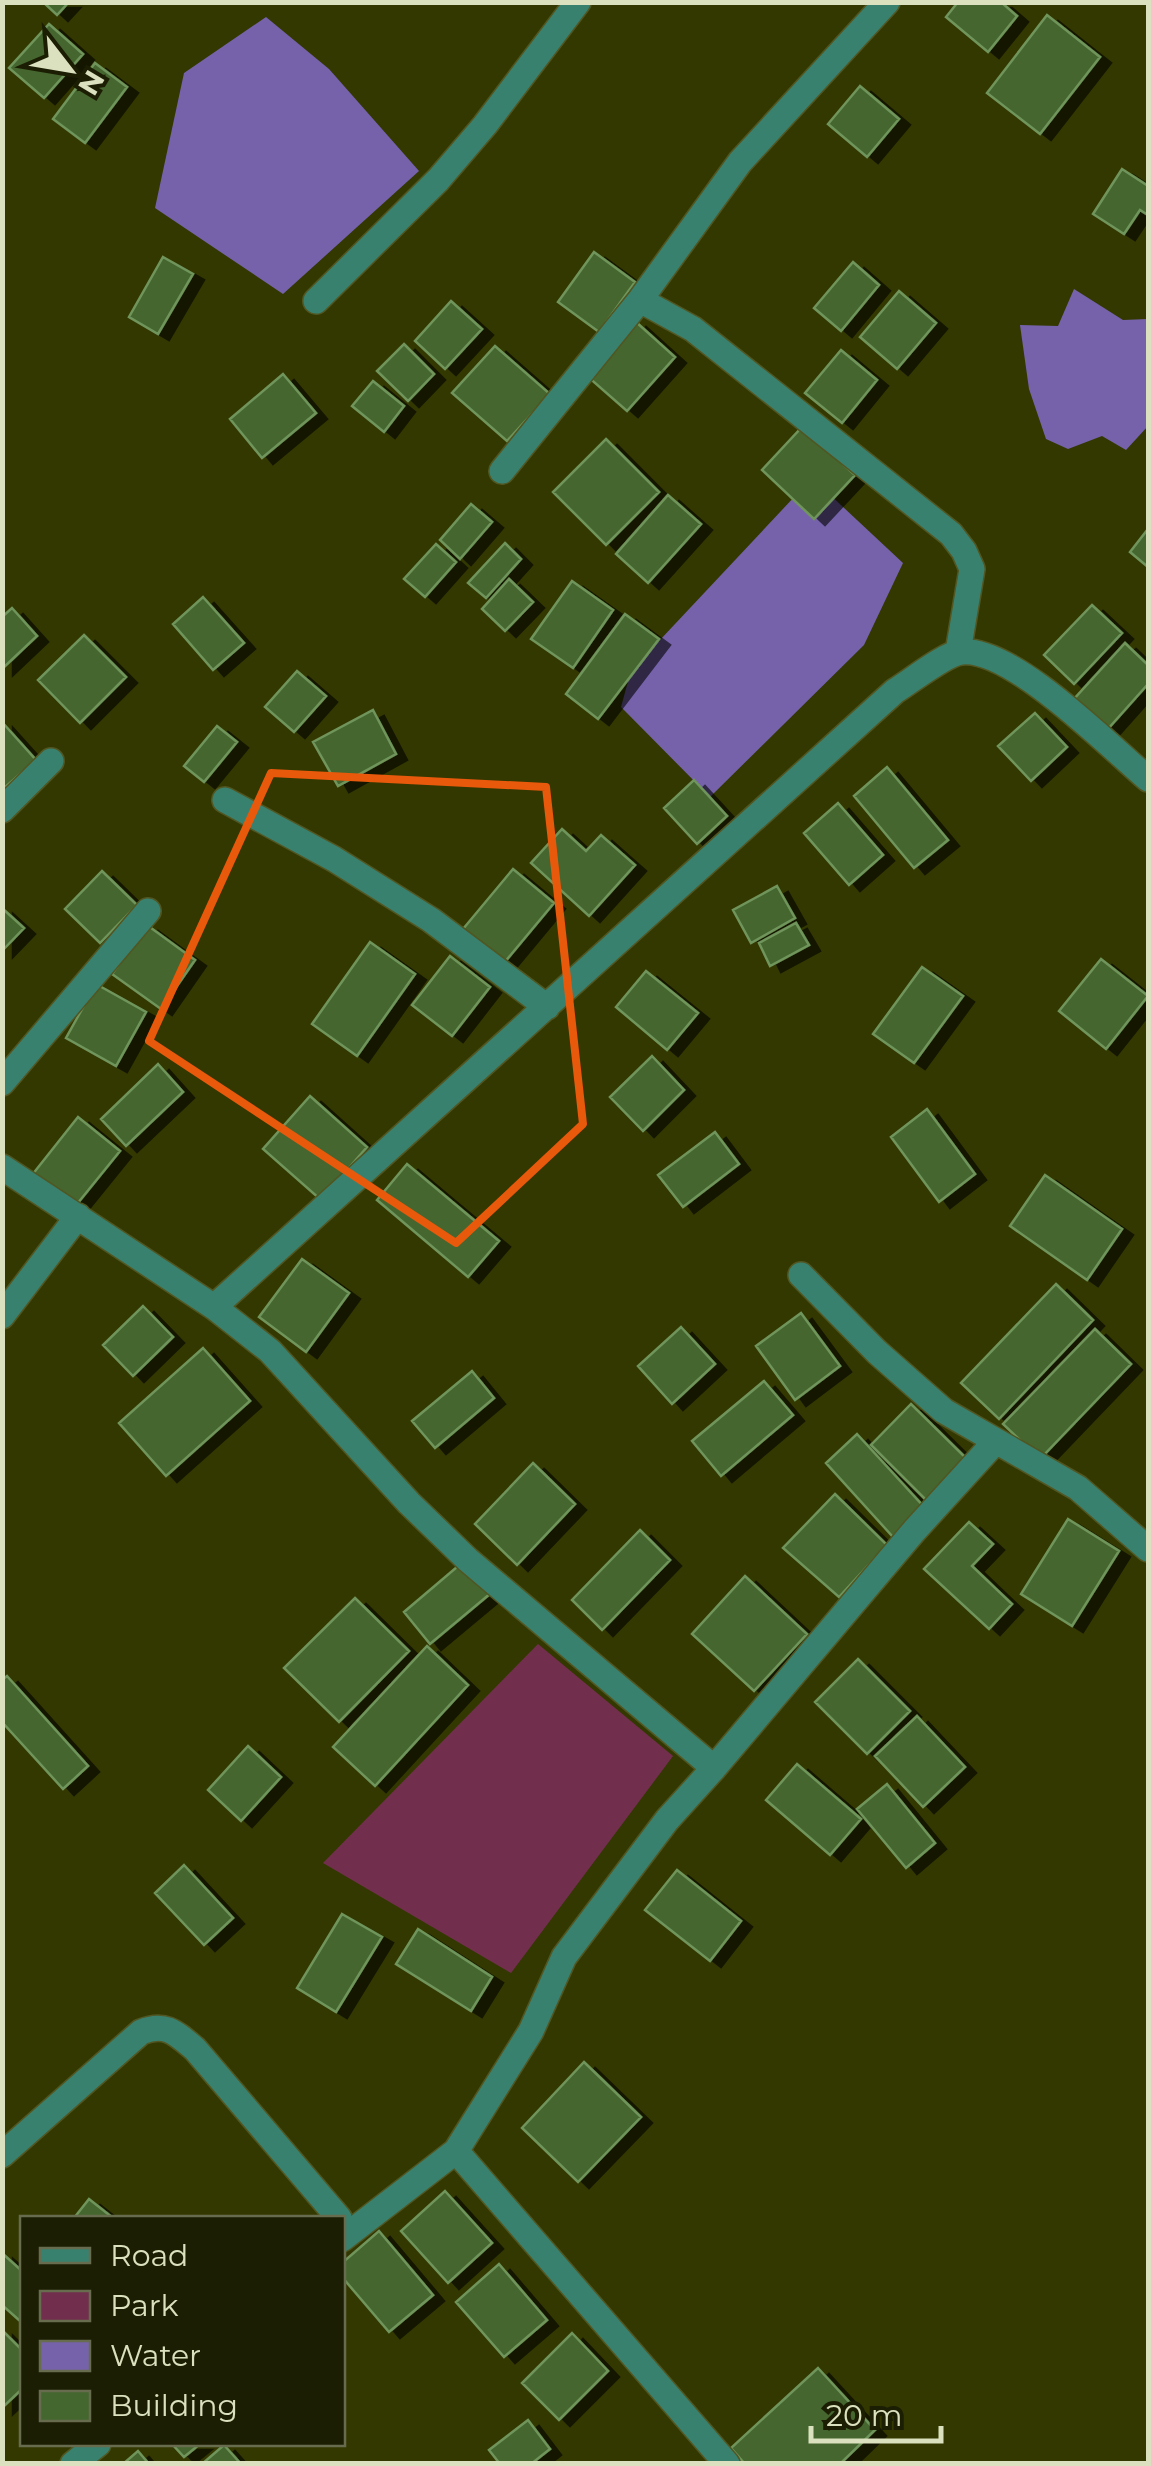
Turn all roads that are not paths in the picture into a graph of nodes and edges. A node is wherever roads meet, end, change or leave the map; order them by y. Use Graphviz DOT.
graph roads {
  1 [pos="578,2"];
  2 [pos="887,2"];
  3 [pos="640,300"];
  4 [pos="316,301"];
  5 [pos="502,471"];
  6 [pos="958,652"];
  7 [pos="51,761"];
  8 [pos="1148,779"];
  9 [pos="225,800"];
  10 [pos="2,810"];
  11 [pos="148,911"];
  12 [pos="547,1007"];
  13 [pos="2,1083"];
  14 [pos="2,1167"];
  15 [pos="78,1216"];
  16 [pos="801,1275"];
  17 [pos="214,1306"];
  18 [pos="2,1316"];
  19 [pos="996,1441"];
  20 [pos="1148,1549"];
  21 [pos="714,1768"];
  22 [pos="456,2151"];
  23 [pos="2,2155"];
  24 [pos="334,2216"];
  25 [pos="345,2227"];
  26 [pos="96,2446"];
  27 [pos="73,2464"];
  28 [pos="727,2464"];
  1 -- 4 [label="street"];
  2 -- 3 [label="street"];
  3 -- 5 [label="street"];
  3 -- 6 [label="street"];
  6 -- 8 [label="street"];
  6 -- 12 [label="street"];
  7 -- 10 [label="street"];
  9 -- 12 [label="street"];
  11 -- 13 [label="street"];
  12 -- 17 [label="street"];
  14 -- 15 [label="street"];
  15 -- 17 [label="street"];
  15 -- 18 [label="street"];
  16 -- 19 [label="street"];
  17 -- 21 [label="street"];
  19 -- 20 [label="street"];
  19 -- 21 [label="street"];
  21 -- 22 [label="street"];
  22 -- 25 [label="street"];
  22 -- 28 [label="street"];
  23 -- 24 [label="street"];
  26 -- 27 [label="street"];
}
